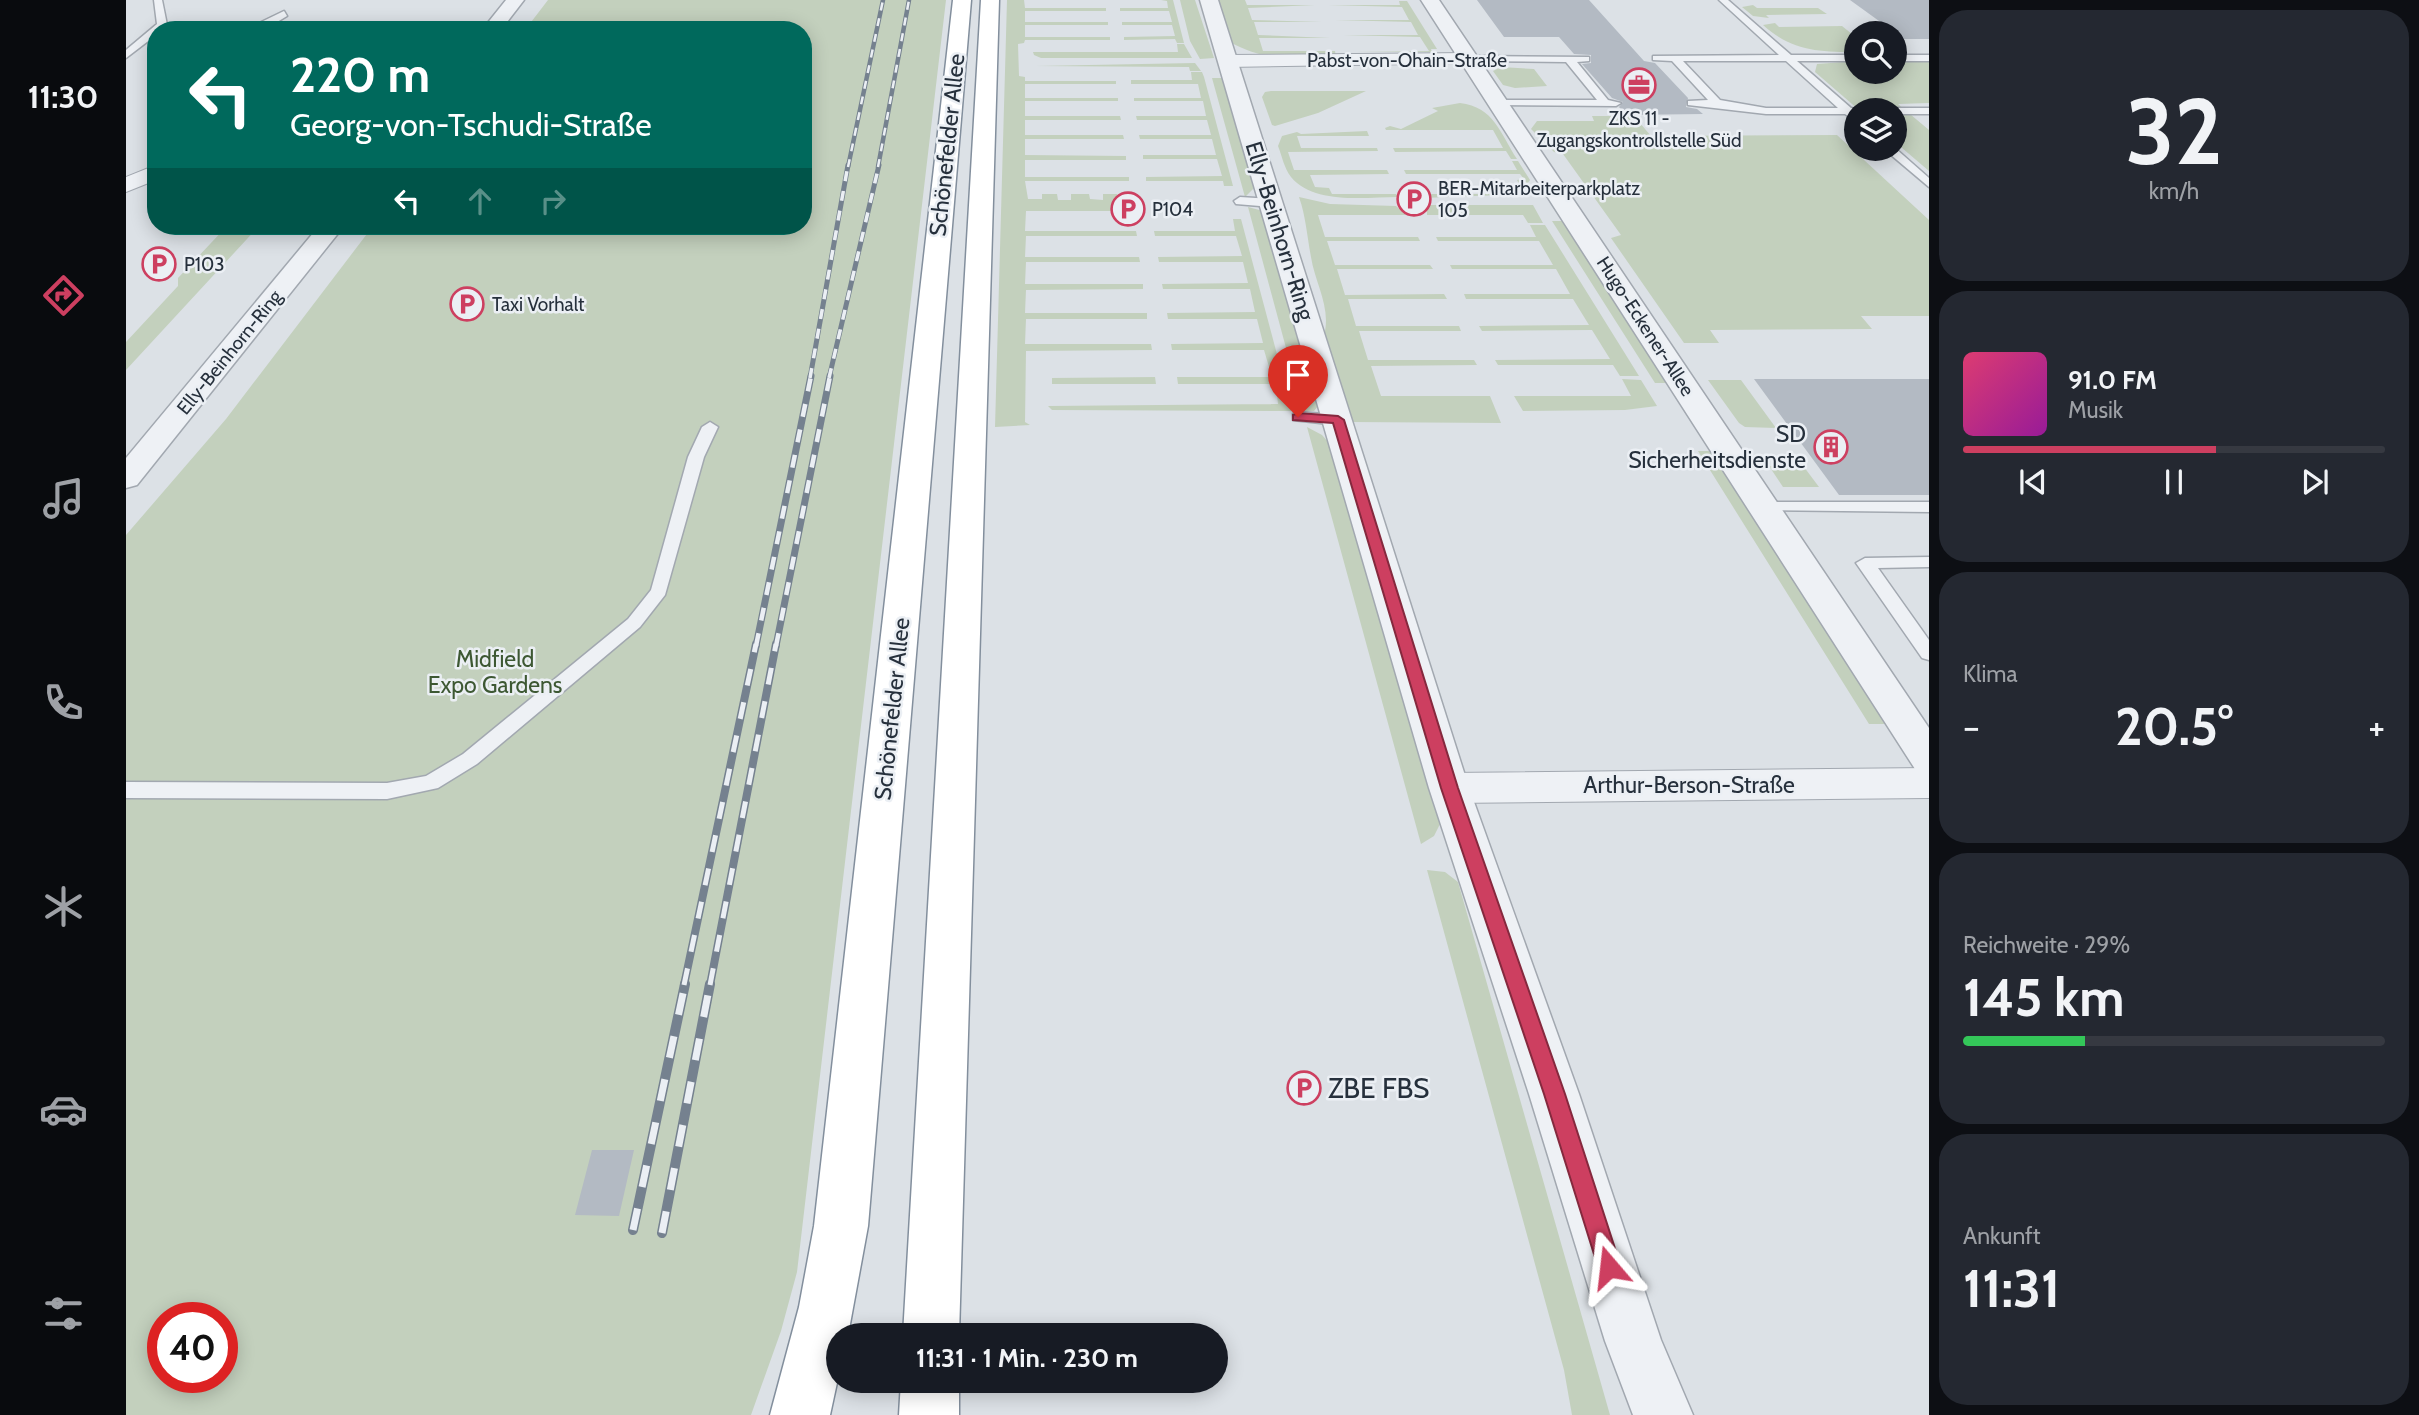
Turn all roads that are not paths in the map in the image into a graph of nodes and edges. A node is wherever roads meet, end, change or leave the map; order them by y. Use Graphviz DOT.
graph roads {
  1 [pos="158,0"];
  2 [pos="515,0"];
  3 [pos="961,0"];
  4 [pos="990,0"];
  5 [pos="1209,0"];
  6 [pos="1430,0"];
  7 [pos="1723,0"];
  8 [pos="284,14"];
  9 [pos="161,21"];
  10 [pos="269,21"];
  11 [pos="498,21"];
  12 [pos="147,38"];
  13 [pos="126,55"];
  14 [pos="1787,58"];
  15 [pos="1844,58"];
  16 [pos="1907,58"];
  17 [pos="1929,58"];
  18 [pos="1470,59"];
  19 [pos="1586,59"];
  20 [pos="1227,61"];
  21 [pos="1571,62"];
  22 [pos="1658,62"];
  23 [pos="1678,62"];
  24 [pos="1600,66"];
  25 [pos="1499,103"];
  26 [pos="1692,103"];
  27 [pos="1717,103"];
  28 [pos="1844,104"];
  29 [pos="1844,111"];
  30 [pos="1907,111"];
  31 [pos="1929,111"];
  32 [pos="1903,161"];
  33 [pos="126,172"];
  34 [pos="147,172"];
  35 [pos="147,176"];
  36 [pos="1929,184"];
  37 [pos="126,185"];
  38 [pos="1240,201"];
  39 [pos="1272,203"];
  40 [pos="325,235"];
  41 [pos="1298,417"];
  42 [pos="1338,420"];
  43 [pos="710,427"];
  44 [pos="126,478"];
  45 [pos="1766,507"];
  46 [pos="1929,507"];
  47 [pos="1929,562"];
  48 [pos="1929,654"];
  49 [pos="1929,759"];
  50 [pos="1929,783"];
  51 [pos="1449,788"];
  52 [pos="126,790"];
  53 [pos="932,1323"];
  54 [pos="1633,1341"];
  55 [pos="930,1393"];
  56 [pos="800,1415"];
  57 [pos="929,1415"];
  58 [pos="1640,1415"];
  59 [pos="1663,1415"];
  1 -- 9 [label="lane"];
  2 -- 11 [label="street"];
  3 -- 56 [label="highway, Schönefelder Allee"];
  4 -- 53 [label="highway, Schönefelder Allee"];
  5 -- 20 [label="street, Elly-Beinhorn-Ring"];
  6 -- 18 [label="street, Hugo-Eckener-Allee"];
  7 -- 14 [label="lane"];
  8 -- 10 [label="lane"];
  12 -- 13 [label="lane"];
  14 -- 15 [label="lane"];
  14 -- 23 [label="lane"];
  14 -- 28 [label="lane"];
  16 -- 17 [label="lane"];
  18 -- 20 [label="street, Pabst-von-Ohain-Straße"];
  18 -- 21 [label="lane, Pabst-von-Ohain-Straße"];
  18 -- 25 [label="street, Hugo-Eckener-Allee"];
  19 -- 21 [label="lane, Pabst-von-Ohain-Straße"];
  20 -- 39 [label="street, Elly-Beinhorn-Ring"];
  21 -- 24 [label="lane"];
  21 -- 25 [label="lane"];
  22 -- 23 [label="lane"];
  23 -- 27 [label="lane"];
  25 -- 45 [label="street, Hugo-Eckener-Allee"];
  26 -- 27 [label="lane"];
  27 -- 29 [label="lane"];
  30 -- 31 [label="lane"];
  32 -- 36 [label="lane"];
  33 -- 34 [label="street"];
  35 -- 37 [label="street"];
  38 -- 39 [label="lane"];
  39 -- 42 [label="street, Elly-Beinhorn-Ring"];
  40 -- 44 [label="street, Elly-Beinhorn-Ring"];
  41 -- 42 [label="lane"];
  42 -- 51 [label="street, Elly-Beinhorn-Ring"];
  43 -- 52 [label="lane"];
  45 -- 46 [label="lane"];
  45 -- 49 [label="street, Hugo-Eckener-Allee"];
  47 -- 48 [label="lane"];
  50 -- 51 [label="street, Arthur-Berson-Straße"];
  51 -- 54 [label="street, Elly-Beinhorn-Ring"];
  54 -- 58 [label="street, Elly-Beinhorn-Ring"];
  54 -- 59 [label="street, Elly-Beinhorn-Ring"];
  55 -- 57 [label="highway"];
}
